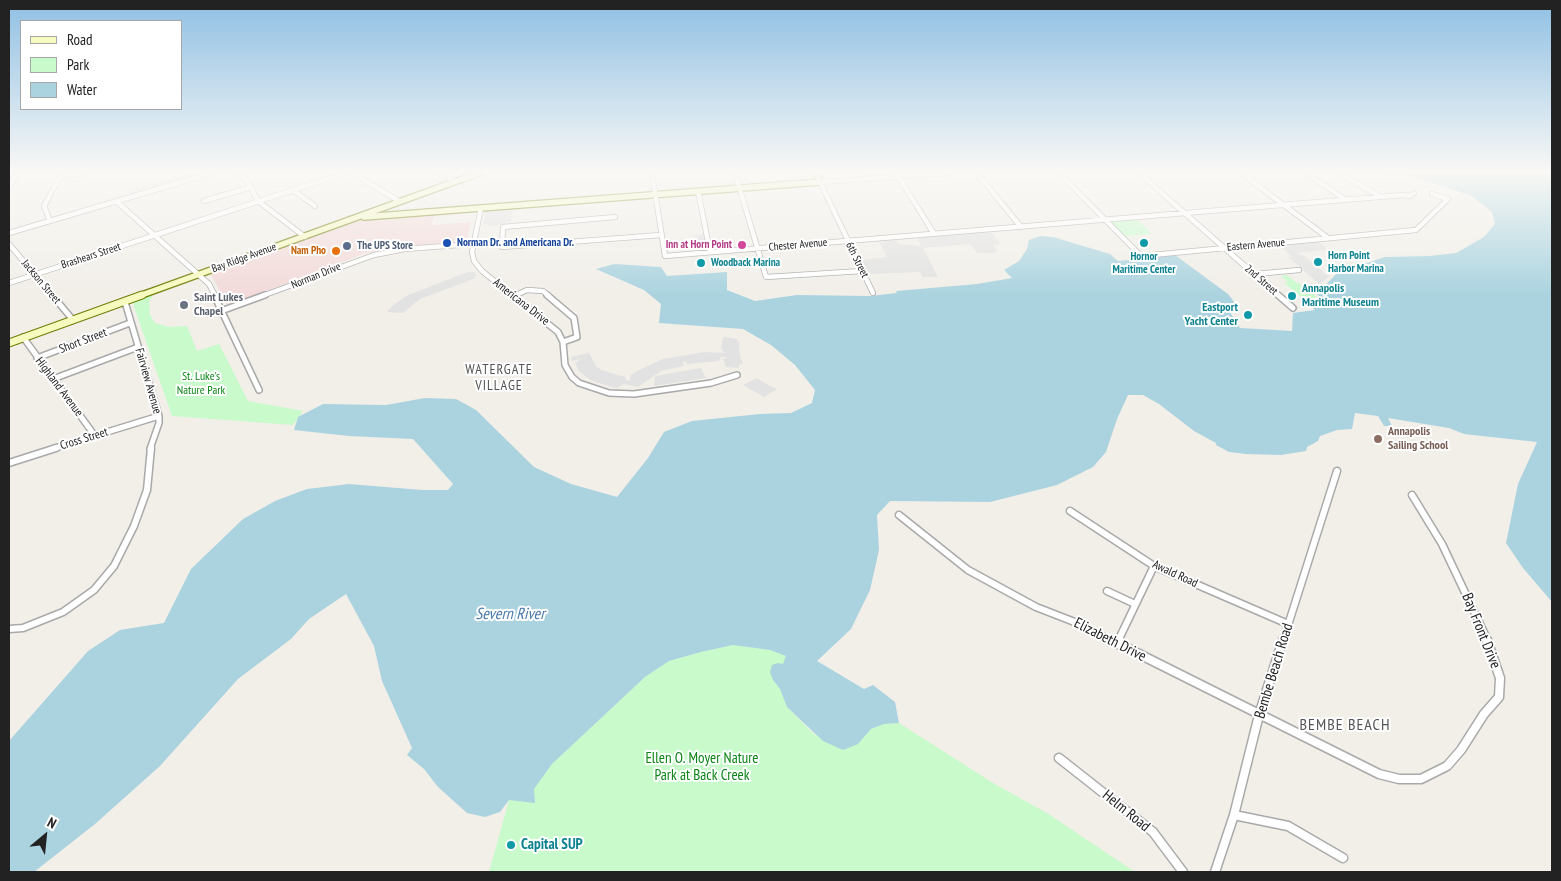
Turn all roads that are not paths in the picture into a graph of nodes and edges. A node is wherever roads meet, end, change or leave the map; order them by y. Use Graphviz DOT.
graph roads {
  1 [pos="46,214"];
  2 [pos="70,214"];
  3 [pos="131,214"];
  4 [pos="218,214"];
  5 [pos="275,214"];
  6 [pos="364,214"];
  7 [pos="397,214"];
  8 [pos="480,214"];
  9 [pos="658,214"];
  10 [pos="703,214"];
  11 [pos="747,214"];
  12 [pos="835,214"];
  13 [pos="922,214"];
  14 [pos="1010,214"];
  15 [pos="1098,214"];
  16 [pos="1173,214"];
  17 [pos="1187,214"];
  18 [pos="1296,214"];
  19 [pos="1432,214"];
  20 [pos="371,216"];
  21 [pos="615,218"];
  22 [pos="50,220"];
  23 [pos="350,220"];
  24 [pos="1104,220"];
  25 [pos="1021,227"];
  26 [pos="9,233"];
  27 [pos="661,234"];
  28 [pos="934,234"];
  29 [pos="154,235"];
  30 [pos="304,237"];
  31 [pos="1328,238"];
  32 [pos="848,241"];
  33 [pos="9,244"];
  34 [pos="473,244"];
  35 [pos="1224,248"];
  36 [pos="758,249"];
  37 [pos="710,252"];
  38 [pos="1299,270"];
  39 [pos="862,271"];
  40 [pos="35,274"];
  41 [pos="1255,274"];
  42 [pos="198,275"];
  43 [pos="9,283"];
  44 [pos="873,292"];
  45 [pos="514,296"];
  46 [pos="125,302"];
  47 [pos="1293,308"];
  48 [pos="221,311"];
  49 [pos="73,320"];
  50 [pos="130,323"];
  51 [pos="23,337"];
  52 [pos="9,342"];
  53 [pos="563,342"];
  54 [pos="138,347"];
  55 [pos="37,358"];
  56 [pos="737,375"];
  57 [pos="53,379"];
  58 [pos="259,390"];
  59 [pos="159,416"];
  60 [pos="96,436"];
  61 [pos="9,462"];
  62 [pos="1337,471"];
  63 [pos="1412,495"];
  64 [pos="1070,511"];
  65 [pos="899,515"];
  66 [pos="1154,566"];
  67 [pos="1107,591"];
  68 [pos="1135,604"];
  69 [pos="1288,624"];
  70 [pos="9,629"];
  71 [pos="1117,644"];
  72 [pos="1259,716"];
  73 [pos="1059,758"];
  74 [pos="1234,815"];
  75 [pos="1343,858"];
  76 [pos="1183,872"];
  77 [pos="1215,872"];
  1 -- 22 [label="street"];
  2 -- 22 [label="street"];
  3 -- 29 [label="street"];
  4 -- 29 [label="street, Brashears Street"];
  5 -- 30 [label="street"];
  6 -- 23 [label="main road, Bay Ridge Avenue"];
  7 -- 20 [label="main road"];
  8 -- 34 [label="street, Americana Drive"];
  9 -- 27 [label="street"];
  10 -- 37 [label="street"];
  11 -- 36 [label="street"];
  12 -- 32 [label="street, 6th Street"];
  13 -- 28 [label="street"];
  14 -- 25 [label="street"];
  15 -- 24 [label="street"];
  16 -- 24 [label="street, Chester Avenue"];
  17 -- 35 [label="street, 2nd Street"];
  18 -- 31 [label="street"];
  19 -- 31 [label="street, Eastern Avenue"];
  20 -- 23 [label="main road"];
  21 -- 27 [label="street"];
  22 -- 26 [label="street"];
  23 -- 30 [label="main road, Bay Ridge Avenue"];
  24 -- 25 [label="street, Chester Avenue"];
  24 -- 35 [label="street, Eastern Avenue"];
  25 -- 28 [label="street, Chester Avenue"];
  27 -- 37 [label="street, Chester Avenue"];
  28 -- 32 [label="street, Chester Avenue"];
  29 -- 40 [label="street, Brashears Street"];
  29 -- 42 [label="street"];
  30 -- 42 [label="main road, Bay Ridge Avenue"];
  31 -- 35 [label="street, Eastern Avenue"];
  32 -- 36 [label="street, Chester Avenue"];
  32 -- 39 [label="street, 6th Street"];
  33 -- 40 [label="street, Jackson Street"];
  34 -- 45 [label="street, Americana Drive"];
  34 -- 48 [label="street, Norman Drive"];
  35 -- 41 [label="street, 2nd Street"];
  36 -- 37 [label="street, Chester Avenue"];
  36 -- 39 [label="street"];
  38 -- 41 [label="street"];
  39 -- 44 [label="street, 6th Street"];
  40 -- 43 [label="street, Brashears Street"];
  40 -- 49 [label="street, Jackson Street"];
  41 -- 47 [label="street, 2nd Street"];
  42 -- 46 [label="main road, Bay Ridge Avenue"];
  42 -- 48 [label="street"];
  45 -- 53 [label="street, Americana Drive"];
  45 -- 53 [label="street"];
  46 -- 49 [label="main road, Bay Ridge Avenue"];
  46 -- 50 [label="street, Fairview Avenue"];
  48 -- 58 [label="street"];
  49 -- 51 [label="main road, Bay Ridge Avenue"];
  50 -- 54 [label="street, Fairview Avenue"];
  50 -- 55 [label="street, Short Street"];
  51 -- 52 [label="main road, Bay Ridge Avenue"];
  51 -- 55 [label="street, Highland Avenue"];
  53 -- 56 [label="street"];
  54 -- 57 [label="street, Short Street"];
  54 -- 59 [label="street, Fairview Avenue"];
  55 -- 57 [label="street, Highland Avenue"];
  57 -- 60 [label="street, Highland Avenue"];
  59 -- 60 [label="street, Cross Street"];
  59 -- 70 [label="street, Fairview Avenue"];
  60 -- 61 [label="street, Cross Street"];
  62 -- 69 [label="street, Bembe Beach Road"];
  63 -- 72 [label="street, Bay Front Drive"];
  64 -- 66 [label="street, Awald Road"];
  65 -- 71 [label="street, Elizabeth Drive"];
  66 -- 68 [label="street"];
  66 -- 69 [label="street, Awald Road"];
  67 -- 68 [label="street"];
  68 -- 71 [label="street"];
  69 -- 72 [label="street, Bembe Beach Road"];
  71 -- 72 [label="street, Elizabeth Drive"];
  72 -- 74 [label="street, Bembe Beach Road"];
  73 -- 76 [label="street, Helm Road"];
  74 -- 75 [label="street"];
  74 -- 77 [label="street, Bembe Beach Road"];
}
